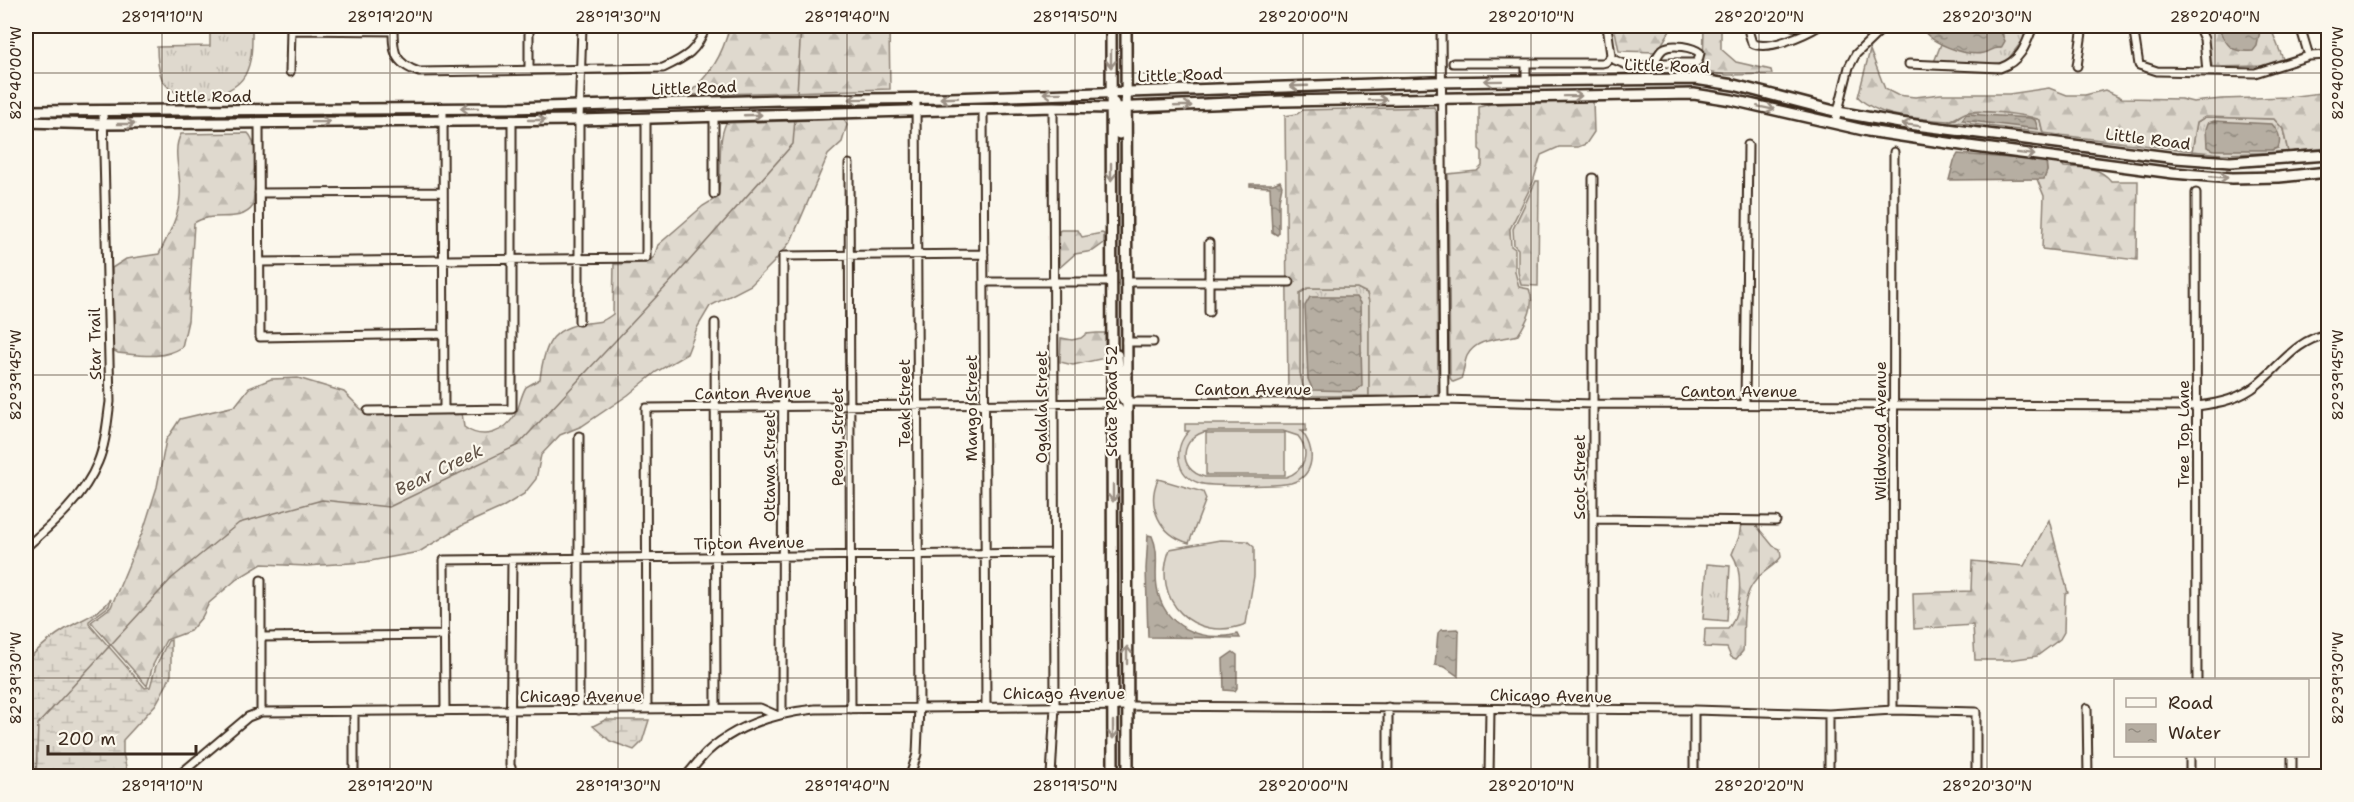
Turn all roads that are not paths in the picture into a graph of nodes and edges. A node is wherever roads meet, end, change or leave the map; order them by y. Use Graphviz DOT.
graph roads {
  1 [pos="529,26"];
  2 [pos="582,26"];
  3 [pos="685,26"];
  4 [pos="1111,26"];
  5 [pos="1126,26"];
  6 [pos="1441,26"];
  7 [pos="1607,26"];
  8 [pos="1755,26"];
  9 [pos="1793,26"];
  10 [pos="1803,26"];
  11 [pos="1820,26"];
  12 [pos="1886,26"];
  13 [pos="2033,26"];
  14 [pos="2083,26"];
  15 [pos="2133,26"];
  16 [pos="2198,26"];
  17 [pos="2300,26"];
  18 [pos="291,28"];
  19 [pos="393,28"];
  20 [pos="705,28"];
  21 [pos="2328,55"];
  22 [pos="2309,56"];
  23 [pos="1610,58"];
  24 [pos="1453,63"];
  25 [pos="1526,63"];
  26 [pos="1909,64"];
  27 [pos="1652,65"];
  28 [pos="2077,66"];
  29 [pos="529,70"];
  30 [pos="582,70"];
  31 [pos="290,72"];
  32 [pos="2207,72"];
  33 [pos="1526,81"];
  34 [pos="1442,82"];
  35 [pos="1111,92"];
  36 [pos="1125,92"];
  37 [pos="916,98"];
  38 [pos="1442,99"];
  39 [pos="580,106"];
  40 [pos="1053,107"];
  41 [pos="1117,108"];
  42 [pos="443,109"];
  43 [pos="983,110"];
  44 [pos="26,111"];
  45 [pos="916,111"];
  46 [pos="103,112"];
  47 [pos="1838,112"];
  48 [pos="714,116"];
  49 [pos="646,118"];
  50 [pos="512,120"];
  51 [pos="579,120"];
  52 [pos="443,121"];
  53 [pos="26,122"];
  54 [pos="259,123"];
  55 [pos="1835,123"];
  56 [pos="103,124"];
  57 [pos="1748,145"];
  58 [pos="1894,152"];
  59 [pos="2328,156"];
  60 [pos="849,165"];
  61 [pos="2328,172"];
  62 [pos="1593,178"];
  63 [pos="443,192"];
  64 [pos="259,193"];
  65 [pos="2196,193"];
  66 [pos="714,194"];
  67 [pos="1112,226"];
  68 [pos="1209,243"];
  69 [pos="984,254"];
  70 [pos="917,255"];
  71 [pos="850,256"];
  72 [pos="579,259"];
  73 [pos="443,260"];
  74 [pos="512,260"];
  75 [pos="260,262"];
  76 [pos="984,282"];
  77 [pos="1054,282"];
  78 [pos="1112,282"];
  79 [pos="1126,282"];
  80 [pos="1209,282"];
  81 [pos="1290,282"];
  82 [pos="1112,297"];
  83 [pos="1209,312"];
  84 [pos="579,321"];
  85 [pos="715,323"];
  86 [pos="1112,326"];
  87 [pos="444,334"];
  88 [pos="2328,334"];
  89 [pos="1126,342"];
  90 [pos="1153,342"];
  91 [pos="1444,400"];
  92 [pos="1126,402"];
  93 [pos="1054,404"];
  94 [pos="1112,404"];
  95 [pos="1593,404"];
  96 [pos="1745,404"];
  97 [pos="918,405"];
  98 [pos="984,405"];
  99 [pos="1894,405"];
  100 [pos="783,406"];
  101 [pos="850,406"];
  102 [pos="2197,406"];
  103 [pos="715,407"];
  104 [pos="444,410"];
  105 [pos="368,411"];
  106 [pos="579,436"];
  107 [pos="1126,475"];
  108 [pos="1593,519"];
  109 [pos="1776,521"];
  110 [pos="26,547"];
  111 [pos="985,554"];
  112 [pos="1054,554"];
  113 [pos="918,555"];
  114 [pos="783,556"];
  115 [pos="850,556"];
  116 [pos="716,557"];
  117 [pos="646,558"];
  118 [pos="579,559"];
  119 [pos="512,560"];
  120 [pos="261,580"];
  121 [pos="445,635"];
  122 [pos="261,637"];
  123 [pos="2197,678"];
  124 [pos="1055,706"];
  125 [pos="1113,706"];
  126 [pos="1128,706"];
  127 [pos="919,707"];
  128 [pos="986,707"];
  129 [pos="1388,707"];
  130 [pos="716,708"];
  131 [pos="2088,708"];
  132 [pos="647,709"];
  133 [pos="850,709"];
  134 [pos="1490,709"];
  135 [pos="512,710"];
  136 [pos="579,710"];
  137 [pos="1593,710"];
  138 [pos="1694,710"];
  139 [pos="1893,710"];
  140 [pos="445,711"];
  141 [pos="261,712"];
  142 [pos="354,712"];
  143 [pos="779,714"];
  144 [pos="1829,714"];
  145 [pos="2190,757"];
  146 [pos="2292,757"];
  147 [pos="178,777"];
  148 [pos="354,777"];
  149 [pos="514,777"];
  150 [pos="686,777"];
  151 [pos="910,777"];
  152 [pos="1051,777"];
  153 [pos="1113,777"];
  154 [pos="1128,777"];
  155 [pos="1388,777"];
  156 [pos="1490,777"];
  157 [pos="1593,777"];
  158 [pos="1694,777"];
  159 [pos="1829,777"];
  160 [pos="1976,777"];
  161 [pos="2088,777"];
  162 [pos="2190,777"];
  163 [pos="2292,777"];
  1 -- 29 [label="street"];
  2 -- 30 [label="street"];
  3 -- 20 [label="street"];
  4 -- 35 [label="main road, State Road 52, one-way"];
  5 -- 36 [label="main road, State Road 52"];
  6 -- 34 [label="street"];
  7 -- 23 [label="street"];
  8 -- 11 [label="street"];
  9 -- 10 [label="street"];
  12 -- 47 [label="street"];
  13 -- 26 [label="street"];
  14 -- 28 [label="street"];
  15 -- 32 [label="street"];
  16 -- 32 [label="street"];
  17 -- 22 [label="street"];
  18 -- 19 [label="street"];
  18 -- 31 [label="street"];
  19 -- 29 [label="street"];
  20 -- 30 [label="street"];
  21 -- 22 [label="street"];
  22 -- 32 [label="street"];
  23 -- 25 [label="street"];
  23 -- 27 [label="street"];
  24 -- 25 [label="street"];
  25 -- 33 [label="street"];
  27 -- 27 [label="street"];
  29 -- 30 [label="street"];
  30 -- 39 [label="street"];
  33 -- 34 [label="main road, Little Road, one-way"];
  33 -- 47 [label="main road, Little Road"];
  34 -- 36 [label="main road, Little Road, one-way"];
  34 -- 38 [label="street"];
  35 -- 36 [label="main road, Little Road"];
  35 -- 37 [label="main road, Little Road, one-way"];
  35 -- 41 [label="main road, State Road 52"];
  36 -- 41 [label="main road, State Road 52"];
  37 -- 39 [label="main road, Little Road, one-way"];
  37 -- 45 [label="street, Teak Street"];
  41 -- 38 [label="main road, Little Road, one-way"];
  38 -- 55 [label="main road, Little Road, one-way"];
  38 -- 91 [label="street"];
  39 -- 42 [label="main road, Little Road, one-way"];
  39 -- 51 [label="street"];
  40 -- 41 [label="main road, Little Road"];
  40 -- 43 [label="main road, Little Road"];
  40 -- 77 [label="street, Ogalala Street"];
  41 -- 67 [label="main road, State Road 52, one-way"];
  41 -- 79 [label="main road, State Road 52"];
  42 -- 46 [label="main road, Little Road"];
  42 -- 52 [label="street"];
  43 -- 45 [label="main road, Little Road"];
  43 -- 69 [label="street, Mango Street"];
  44 -- 46 [label="main road, Little Road"];
  48 -- 45 [label="main road, Little Road, one-way"];
  45 -- 70 [label="street, Teak Street"];
  46 -- 56 [label="street, Star Trail"];
  47 -- 55 [label="street"];
  59 -- 47 [label="main road, Little Road, one-way"];
  48 -- 49 [label="main road, Little Road"];
  48 -- 66 [label="street"];
  49 -- 51 [label="main road, Little Road"];
  49 -- 72 [label="street"];
  50 -- 51 [label="main road, Little Road, one-way"];
  50 -- 52 [label="main road, Little Road"];
  50 -- 74 [label="street"];
  51 -- 72 [label="street"];
  54 -- 52 [label="main road, Little Road, one-way"];
  52 -- 63 [label="street"];
  53 -- 56 [label="main road, Little Road"];
  56 -- 54 [label="main road, Little Road, one-way"];
  54 -- 64 [label="street"];
  55 -- 61 [label="main road, Little Road, one-way"];
  56 -- 110 [label="street, Star Trail"];
  57 -- 96 [label="street"];
  58 -- 99 [label="street, Wildwood Avenue"];
  60 -- 71 [label="street, Peony Street"];
  62 -- 95 [label="street, Scot Street"];
  63 -- 64 [label="street"];
  63 -- 73 [label="street"];
  64 -- 75 [label="street"];
  65 -- 102 [label="street, Tree Top Lane"];
  67 -- 78 [label="main road, State Road 52"];
  67 -- 79 [label="main road"];
  68 -- 80 [label="street"];
  69 -- 70 [label="street"];
  69 -- 76 [label="street, Mango Street"];
  70 -- 71 [label="street"];
  70 -- 97 [label="street, Teak Street"];
  71 -- 100 [label="street, Ottawa Street"];
  71 -- 101 [label="street, Peony Street"];
  72 -- 74 [label="street"];
  72 -- 84 [label="street"];
  73 -- 74 [label="street"];
  73 -- 75 [label="street"];
  73 -- 87 [label="street"];
  74 -- 104 [label="street"];
  75 -- 87 [label="street"];
  76 -- 77 [label="street"];
  76 -- 98 [label="street, Mango Street"];
  77 -- 78 [label="street"];
  77 -- 93 [label="street, Ogalala Street"];
  78 -- 82 [label="main road, State Road 52"];
  79 -- 80 [label="street"];
  79 -- 82 [label="main road"];
  79 -- 89 [label="main road, State Road 52"];
  80 -- 81 [label="street"];
  80 -- 83 [label="street"];
  82 -- 86 [label="main road, State Road 52"];
  85 -- 103 [label="street"];
  86 -- 92 [label="main road"];
  86 -- 94 [label="main road, State Road 52"];
  87 -- 104 [label="street"];
  88 -- 102 [label="street, Canton Avenue"];
  89 -- 90 [label="street"];
  89 -- 92 [label="main road, State Road 52"];
  91 -- 92 [label="street, Canton Avenue"];
  91 -- 95 [label="street, Canton Avenue"];
  92 -- 107 [label="main road, State Road 52"];
  93 -- 94 [label="street, Canton Avenue"];
  93 -- 98 [label="street, Canton Avenue"];
  93 -- 112 [label="street, Ogalala Street"];
  94 -- 107 [label="main road"];
  94 -- 125 [label="main road, State Road 52, one-way"];
  95 -- 96 [label="street, Canton Avenue"];
  95 -- 108 [label="street, Scot Street"];
  96 -- 99 [label="street, Canton Avenue"];
  97 -- 98 [label="street, Canton Avenue"];
  97 -- 101 [label="street, Canton Avenue"];
  97 -- 113 [label="street, Teak Street"];
  98 -- 111 [label="street, Mango Street"];
  99 -- 102 [label="street, Canton Avenue"];
  99 -- 139 [label="street, Wildwood Avenue"];
  100 -- 101 [label="street, Canton Avenue"];
  100 -- 103 [label="street, Canton Avenue"];
  100 -- 114 [label="street, Ottawa Street"];
  101 -- 115 [label="street, Peony Street"];
  102 -- 123 [label="street, Tree Top Lane"];
  103 -- 116 [label="street"];
  103 -- 117 [label="street, Canton Avenue"];
  104 -- 105 [label="street"];
  106 -- 118 [label="street"];
  126 -- 107 [label="main road, State Road 52, one-way"];
  108 -- 109 [label="street"];
  108 -- 137 [label="street, Scot Street"];
  111 -- 112 [label="street, Tipton Avenue"];
  111 -- 113 [label="street, Tipton Avenue"];
  111 -- 128 [label="street, Mango Street"];
  112 -- 124 [label="street, Ogalala Street"];
  113 -- 115 [label="street, Tipton Avenue"];
  113 -- 127 [label="street, Teak Street"];
  114 -- 115 [label="street, Tipton Avenue"];
  114 -- 116 [label="street, Tipton Avenue"];
  114 -- 143 [label="street, Ottawa Street"];
  115 -- 133 [label="street, Peony Street"];
  116 -- 117 [label="street, Tipton Avenue"];
  116 -- 130 [label="street"];
  117 -- 118 [label="street, Tipton Avenue"];
  117 -- 132 [label="street"];
  118 -- 119 [label="street, Tipton Avenue"];
  118 -- 136 [label="street"];
  119 -- 121 [label="street, Tipton Avenue"];
  119 -- 135 [label="street"];
  120 -- 122 [label="street"];
  121 -- 122 [label="street"];
  121 -- 140 [label="street"];
  122 -- 141 [label="street"];
  124 -- 125 [label="street, Chicago Avenue"];
  124 -- 128 [label="street, Chicago Avenue"];
  124 -- 152 [label="street, Ogalala Street"];
  125 -- 126 [label="street, Chicago Avenue"];
  125 -- 153 [label="main road, State Road 52, one-way"];
  126 -- 129 [label="street, Chicago Avenue"];
  126 -- 154 [label="main road, State Road 52"];
  127 -- 128 [label="street, Chicago Avenue"];
  127 -- 133 [label="street, Chicago Avenue"];
  127 -- 151 [label="street, Teak Street"];
  129 -- 134 [label="street, Chicago Avenue"];
  129 -- 155 [label="street"];
  130 -- 132 [label="street, Chicago Avenue"];
  130 -- 143 [label="street, Chicago Avenue"];
  131 -- 161 [label="street"];
  132 -- 136 [label="street, Chicago Avenue"];
  133 -- 143 [label="street, Chicago Avenue"];
  134 -- 137 [label="street, Chicago Avenue"];
  134 -- 156 [label="street"];
  135 -- 136 [label="street, Chicago Avenue"];
  135 -- 140 [label="street, Chicago Avenue"];
  135 -- 149 [label="street"];
  137 -- 138 [label="street, Chicago Avenue"];
  137 -- 157 [label="street, Scot Street"];
  138 -- 144 [label="street, Chicago Avenue"];
  138 -- 158 [label="street"];
  139 -- 144 [label="street, Chicago Avenue"];
  139 -- 160 [label="street, Chicago Avenue"];
  140 -- 142 [label="street, Chicago Avenue"];
  141 -- 142 [label="street, Chicago Avenue"];
  141 -- 147 [label="street"];
  142 -- 148 [label="street"];
  143 -- 150 [label="street"];
  144 -- 159 [label="street"];
  145 -- 162 [label="street"];
  146 -- 163 [label="street"];
}
